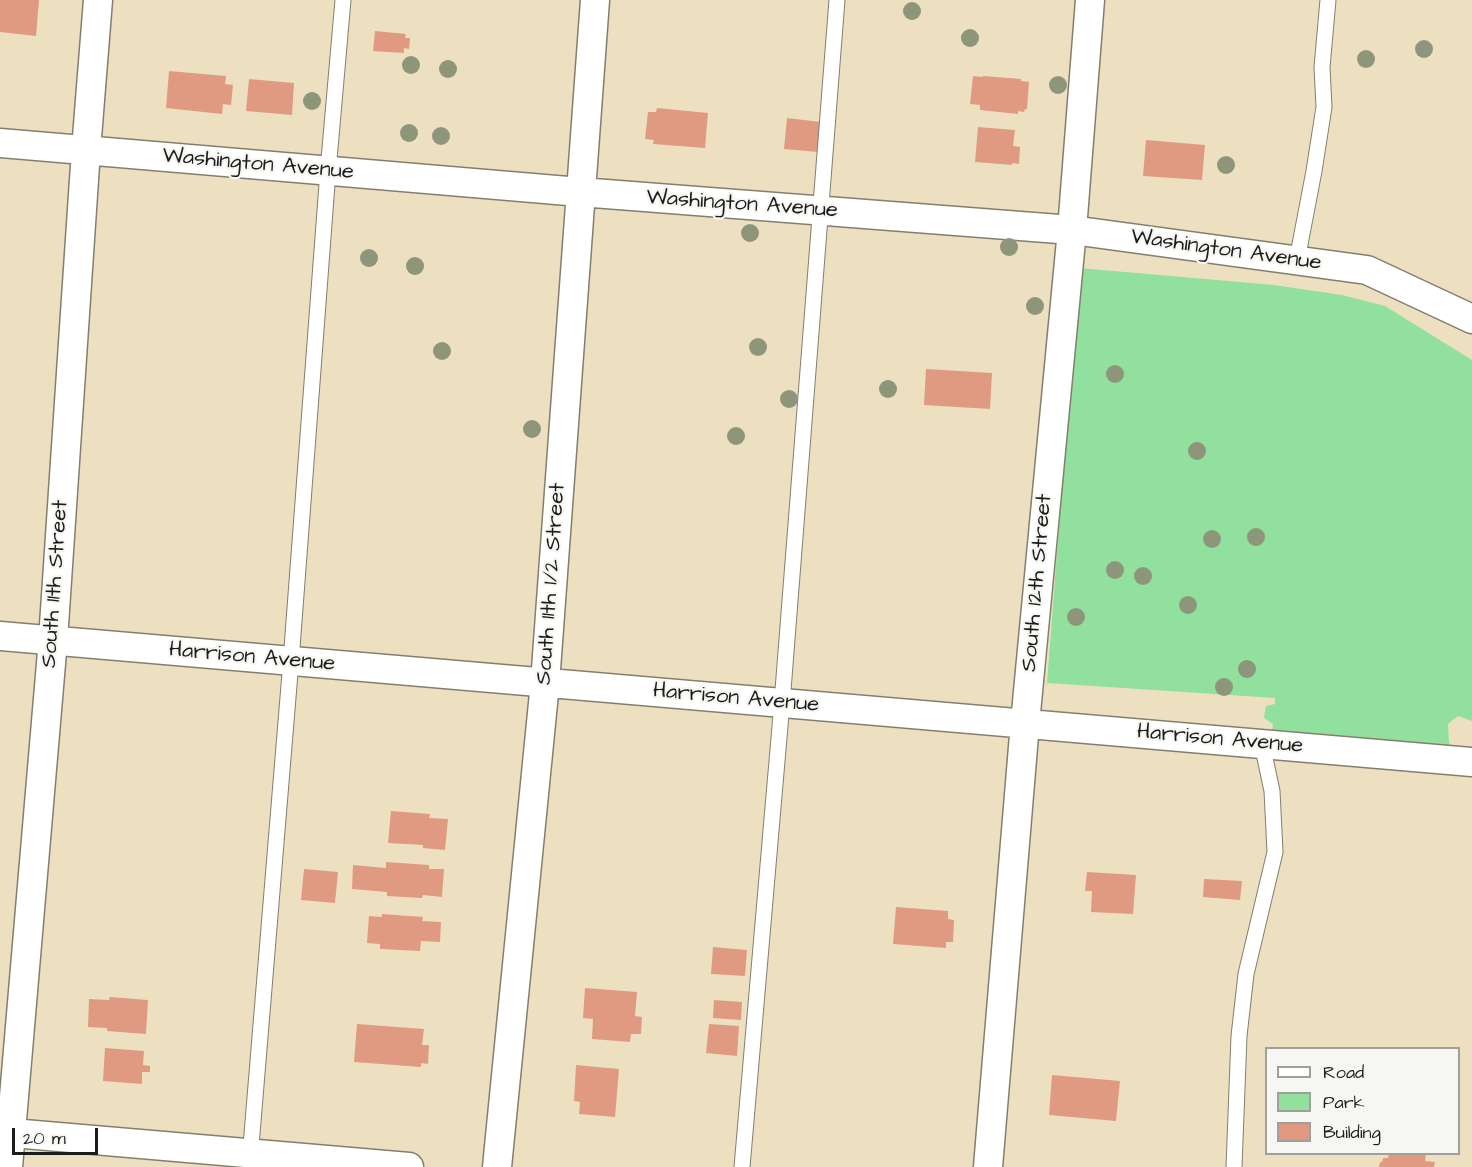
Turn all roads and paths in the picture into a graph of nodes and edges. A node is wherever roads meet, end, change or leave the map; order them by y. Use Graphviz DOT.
graph roads {
  1 [pos="98,0"];
  2 [pos="343,0"];
  3 [pos="595,0"];
  4 [pos="837,0"];
  5 [pos="1090,0"];
  6 [pos="1328,0"];
  7 [pos="0,143"];
  8 [pos="86,150"];
  9 [pos="328,171"];
  10 [pos="580,192"];
  11 [pos="821,211"];
  12 [pos="1072,230"];
  13 [pos="1297,260"];
  14 [pos="1472,319"];
  15 [pos="0,636"];
  16 [pos="53,640"];
  17 [pos="291,661"];
  18 [pos="545,683"];
  19 [pos="782,703"];
  20 [pos="1025,723"];
  21 [pos="1262,744"];
  22 [pos="1472,762"];
  23 [pos="5,1133"];
  24 [pos="250,1160"];
  25 [pos="8,1167"];
  26 [pos="409,1167"];
  27 [pos="497,1167"];
  28 [pos="742,1167"];
  29 [pos="988,1167"];
  30 [pos="1234,1167"];
  1 -- 8 [label="street, South 11th Street"];
  2 -- 9 [label="lane"];
  3 -- 10 [label="street, South 11th 1/2 Street"];
  4 -- 11 [label="lane"];
  5 -- 12 [label="street, South 12th Street"];
  6 -- 13 [label="lane"];
  7 -- 8 [label="street, Washington Avenue"];
  8 -- 9 [label="street, Washington Avenue"];
  8 -- 16 [label="street, South 11th Street"];
  9 -- 10 [label="street, Washington Avenue"];
  9 -- 17 [label="lane"];
  10 -- 11 [label="street, Washington Avenue"];
  10 -- 18 [label="street, South 11th 1/2 Street"];
  11 -- 12 [label="street, Washington Avenue"];
  11 -- 19 [label="lane"];
  12 -- 13 [label="street, Washington Avenue"];
  12 -- 20 [label="street, South 12th Street"];
  13 -- 14 [label="street, Washington Avenue"];
  15 -- 16 [label="street, Harrison Avenue"];
  16 -- 17 [label="street, Harrison Avenue"];
  16 -- 23 [label="street, South 11th Street"];
  17 -- 18 [label="street, Harrison Avenue"];
  17 -- 24 [label="lane"];
  18 -- 19 [label="street, Harrison Avenue"];
  18 -- 27 [label="street, South 11th 1/2 Street"];
  19 -- 20 [label="street, Harrison Avenue"];
  19 -- 28 [label="lane"];
  20 -- 21 [label="street, Harrison Avenue"];
  20 -- 29 [label="street, South 12th Street"];
  21 -- 22 [label="street, Harrison Avenue"];
  21 -- 30 [label="lane"];
  23 -- 24 [label="street"];
  23 -- 25 [label="street, South 11th Street"];
  24 -- 26 [label="street"];
}
